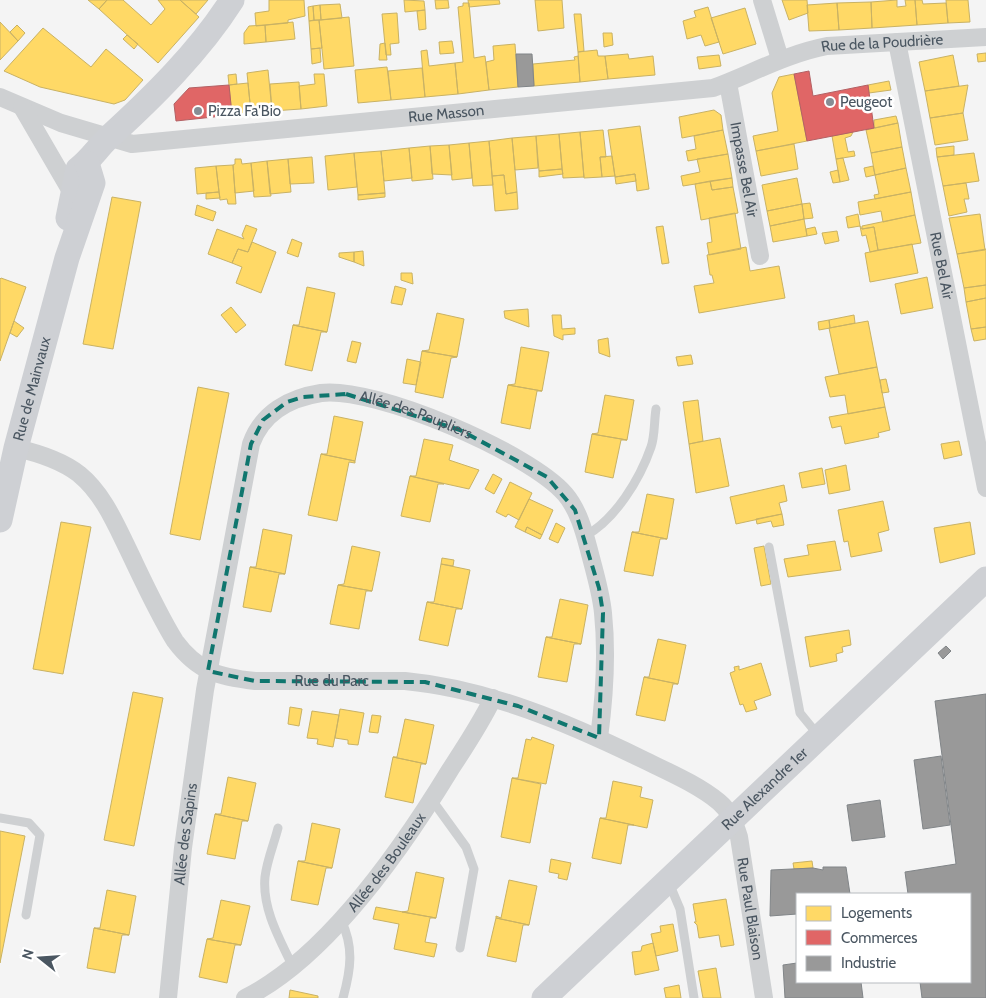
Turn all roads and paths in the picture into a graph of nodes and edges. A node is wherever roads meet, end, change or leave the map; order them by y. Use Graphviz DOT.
graph roads {
  1 [pos="232,0"];
  2 [pos="762,0"];
  3 [pos="986,37"];
  4 [pos="897,42"];
  5 [pos="780,59"];
  6 [pos="728,83"];
  7 [pos="0,97"];
  8 [pos="22,107"];
  9 [pos="108,139"];
  10 [pos="87,163"];
  11 [pos="72,192"];
  12 [pos="760,256"];
  13 [pos="67,258"];
  14 [pos="656,409"];
  15 [pos="16,448"];
  16 [pos="986,488"];
  17 [pos="0,520"];
  18 [pos="585,536"];
  19 [pos="769,547"];
  20 [pos="986,579"];
  21 [pos="208,671"];
  22 [pos="493,698"];
  23 [pos="820,737"];
  24 [pos="599,738"];
  25 [pos="432,800"];
  26 [pos="0,818"];
  27 [pos="733,819"];
  28 [pos="278,828"];
  29 [pos="668,880"];
  30 [pos="26,915"];
  31 [pos="341,920"];
  32 [pos="460,948"];
  33 [pos="292,965"];
  34 [pos="254,996"];
  35 [pos="168,998"];
  36 [pos="343,998"];
  37 [pos="544,998"];
  38 [pos="694,998"];
  39 [pos="764,998"];
  1 -- 9 [label="street, Rue de Mainvaux"];
  2 -- 5 [label="street"];
  3 -- 4 [label="street, Rue de la Poudrière"];
  4 -- 5 [label="street, Rue de la Poudrière"];
  4 -- 16 [label="street, Rue Bel Air"];
  5 -- 6 [label="street, Rue Masson"];
  6 -- 9 [label="street, Rue Masson"];
  6 -- 12 [label="street, Impasse Bel Air"];
  7 -- 8 [label="street, Rue Masson"];
  8 -- 9 [label="street, Rue Masson"];
  8 -- 11 [label="street"];
  9 -- 10 [label="street, Rue de Mainvaux"];
  10 -- 11 [label="street, Rue de Mainvaux"];
  10 -- 13 [label="street, Rue de Mainvaux"];
  11 -- 13 [label="street, Rue de Mainvaux"];
  13 -- 15 [label="street, Rue de Mainvaux"];
  14 -- 18 [label="lane"];
  15 -- 17 [label="street, Rue de Mainvaux"];
  15 -- 21 [label="street, Rue du Parc"];
  18 -- 21 [label="street, Allée des Peupliers"];
  18 -- 24 [label="street, Allée des Peupliers"];
  19 -- 23 [label="lane"];
  20 -- 23 [label="street, Rue Alexandre 1er"];
  21 -- 22 [label="street, Rue du Parc"];
  21 -- 35 [label="street, Allée des Sapins"];
  22 -- 24 [label="street, Rue du Parc"];
  22 -- 25 [label="street, Allée des Bouleaux"];
  23 -- 27 [label="street, Rue Alexandre 1er"];
  24 -- 27 [label="street, Rue du Parc"];
  25 -- 31 [label="street, Allée des Bouleaux"];
  25 -- 32 [label="lane"];
  26 -- 30 [label="lane"];
  27 -- 29 [label="street, Rue Alexandre 1er"];
  27 -- 39 [label="street, Rue Paul Blaison"];
  28 -- 33 [label="lane"];
  29 -- 37 [label="street, Rue Alexandre 1er"];
  29 -- 38 [label="lane"];
  31 -- 33 [label="street, Allée des Bouleaux"];
  31 -- 36 [label="lane"];
  33 -- 34 [label="street, Allée des Bouleaux"];
}
